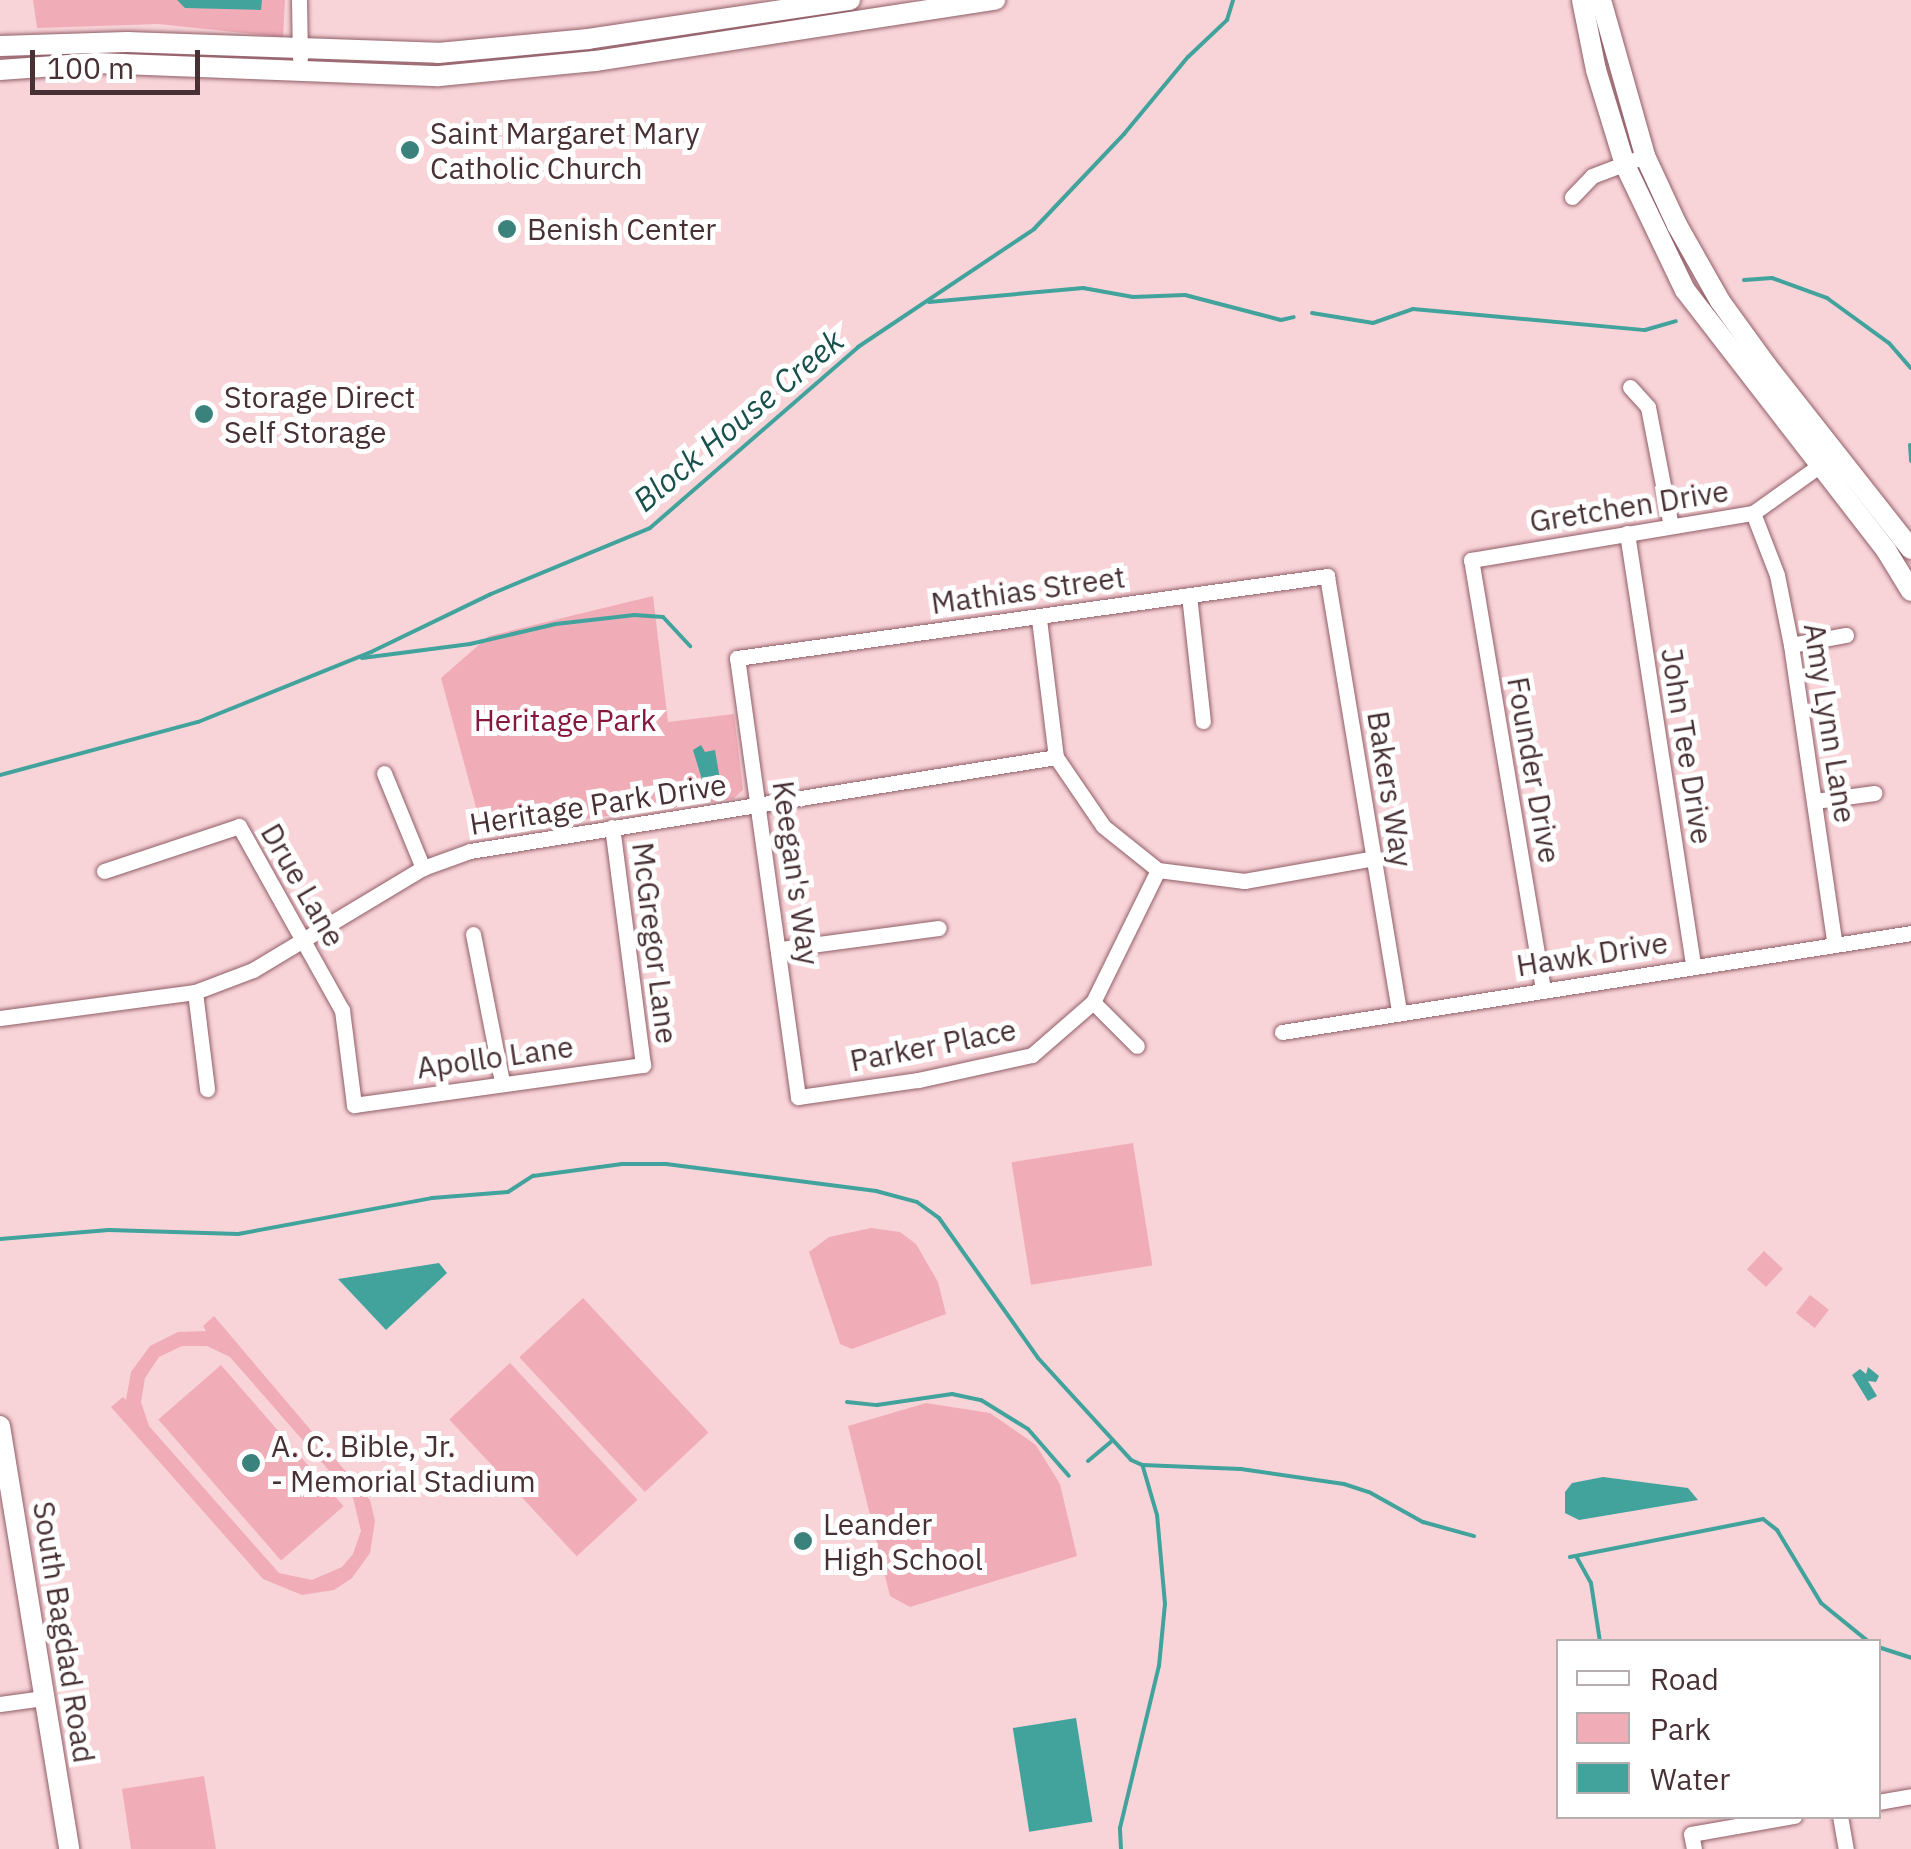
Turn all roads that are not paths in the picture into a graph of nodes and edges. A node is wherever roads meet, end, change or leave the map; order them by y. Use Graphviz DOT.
graph roads {
  1 [pos="299,0"];
  2 [pos="850,0"];
  3 [pos="995,0"];
  4 [pos="1582,0"];
  5 [pos="1601,0"];
  6 [pos="777,6"];
  7 [pos="782,32"];
  8 [pos="0,46"];
  9 [pos="300,49"];
  10 [pos="0,70"];
  11 [pos="300,72"];
  12 [pos="1635,160"];
  13 [pos="1572,197"];
  14 [pos="1630,387"];
  15 [pos="1838,452"];
  16 [pos="1820,465"];
  17 [pos="1753,513"];
  18 [pos="1671,526"];
  19 [pos="1628,533"];
  20 [pos="1911,549"];
  21 [pos="1470,560"];
  22 [pos="1327,576"];
  23 [pos="1911,591"];
  24 [pos="1188,595"];
  25 [pos="1039,619"];
  26 [pos="1846,635"];
  27 [pos="1791,645"];
  28 [pos="737,658"];
  29 [pos="1204,721"];
  30 [pos="1056,757"];
  31 [pos="384,773"];
  32 [pos="1874,793"];
  33 [pos="1815,801"];
  34 [pos="759,806"];
  35 [pos="612,827"];
  36 [pos="1374,858"];
  37 [pos="423,868"];
  38 [pos="1158,870"];
  39 [pos="104,871"];
  40 [pos="939,928"];
  41 [pos="1911,933"];
  42 [pos="472,934"];
  43 [pos="304,942"];
  44 [pos="1835,946"];
  45 [pos="781,949"];
  46 [pos="1693,966"];
  47 [pos="1543,988"];
  48 [pos="195,992"];
  49 [pos="1093,1002"];
  50 [pos="1399,1011"];
  51 [pos="0,1018"];
  52 [pos="1282,1032"];
  53 [pos="1137,1046"];
  54 [pos="644,1066"];
  55 [pos="502,1082"];
  56 [pos="206,1089"];
  57 [pos="798,1097"];
  58 [pos="354,1105"];
  59 [pos="0,1426"];
  60 [pos="44,1698"];
  61 [pos="0,1704"];
  62 [pos="1911,1796"];
  63 [pos="1881,1801"];
  64 [pos="1777,1819"];
  65 [pos="1841,1819"];
  66 [pos="69,1849"];
  67 [pos="1694,1849"];
  68 [pos="1846,1849"];
  1 -- 9 [label="street"];
  2 -- 6 [label="main road"];
  3 -- 7 [label="main road"];
  4 -- 12 [label="main road"];
  5 -- 12 [label="main road"];
  6 -- 7 [label="street"];
  6 -- 9 [label="main road"];
  7 -- 11 [label="main road"];
  8 -- 9 [label="main road"];
  9 -- 11 [label="street"];
  10 -- 11 [label="main road"];
  12 -- 13 [label="street"];
  12 -- 15 [label="main road"];
  12 -- 16 [label="main road"];
  14 -- 18 [label="street"];
  15 -- 16 [label="street, Gretchen Drive"];
  15 -- 20 [label="main road"];
  16 -- 17 [label="street, Gretchen Drive"];
  16 -- 23 [label="main road"];
  17 -- 18 [label="street, Gretchen Drive"];
  17 -- 27 [label="street, Amy Lynn Lane"];
  18 -- 19 [label="street, Gretchen Drive"];
  19 -- 21 [label="street, Gretchen Drive"];
  19 -- 46 [label="street, John Tee Drive"];
  21 -- 47 [label="street, Founder Drive"];
  22 -- 24 [label="street, Mathias Street"];
  22 -- 36 [label="street, Bakers Way"];
  24 -- 25 [label="street, Mathias Street"];
  24 -- 29 [label="street"];
  25 -- 28 [label="street, Mathias Street"];
  25 -- 30 [label="street"];
  26 -- 27 [label="street"];
  27 -- 33 [label="street, Amy Lynn Lane"];
  28 -- 34 [label="street, Keegan's Way"];
  30 -- 34 [label="street, Heritage Park Drive"];
  30 -- 38 [label="street"];
  31 -- 37 [label="street"];
  32 -- 33 [label="street"];
  33 -- 44 [label="street, Amy Lynn Lane"];
  34 -- 35 [label="street, Heritage Park Drive"];
  34 -- 45 [label="street, Keegan's Way"];
  35 -- 37 [label="street, Heritage Park Drive"];
  35 -- 54 [label="street, McGregor Lane"];
  36 -- 38 [label="street"];
  36 -- 50 [label="street, Bakers Way"];
  37 -- 43 [label="street, Heritage Park Drive"];
  38 -- 49 [label="street, Parker Place"];
  39 -- 43 [label="street, Drue Lane"];
  40 -- 45 [label="street"];
  41 -- 44 [label="street, Hawk Drive"];
  42 -- 55 [label="street"];
  43 -- 48 [label="street, Heritage Park Drive"];
  43 -- 58 [label="street, Drue Lane"];
  44 -- 46 [label="street, Hawk Drive"];
  45 -- 57 [label="street, Keegan's Way"];
  46 -- 47 [label="street, Hawk Drive"];
  47 -- 50 [label="street, Hawk Drive"];
  48 -- 51 [label="street, Heritage Park Drive"];
  48 -- 56 [label="street"];
  49 -- 53 [label="street"];
  49 -- 57 [label="street, Parker Place"];
  50 -- 52 [label="street, Hawk Drive"];
  54 -- 55 [label="street, Apollo Lane"];
  55 -- 58 [label="street, Apollo Lane"];
  59 -- 60 [label="main road, South Bagdad Road"];
  60 -- 61 [label="street"];
  60 -- 66 [label="main road, South Bagdad Road"];
  62 -- 63 [label="street"];
  64 -- 67 [label="street"];
  65 -- 68 [label="street"];
}
